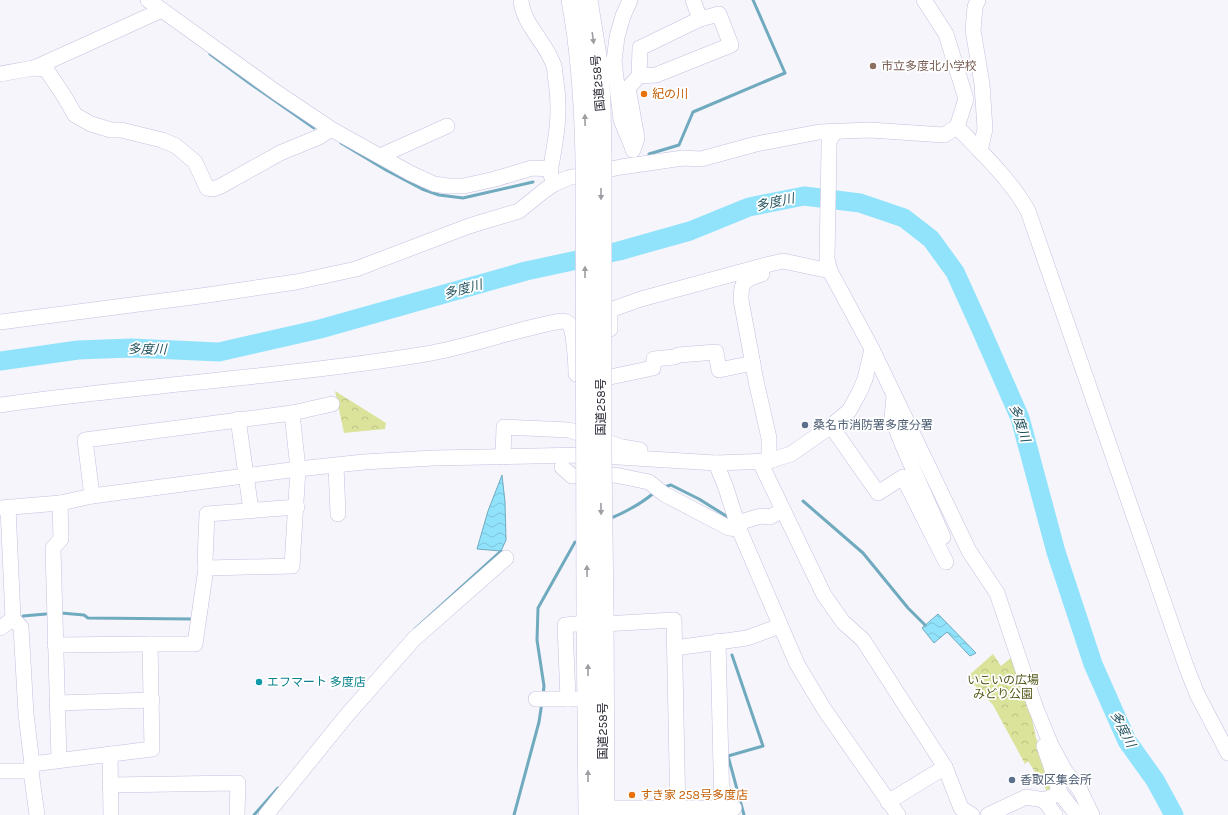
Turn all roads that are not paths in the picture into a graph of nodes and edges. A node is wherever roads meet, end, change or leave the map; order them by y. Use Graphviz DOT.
graph roads {
  1 [pos="148,0"];
  2 [pos="521,0"];
  3 [pos="572,0"];
  4 [pos="587,0"];
  5 [pos="630,0"];
  6 [pos="693,0"];
  7 [pos="924,0"];
  8 [pos="978,0"];
  9 [pos="162,10"];
  10 [pos="700,19"];
  11 [pos="33,68"];
  12 [pos="0,74"];
  13 [pos="639,76"];
  14 [pos="447,126"];
  15 [pos="957,127"];
  16 [pos="331,129"];
  17 [pos="835,132"];
  18 [pos="633,150"];
  19 [pos="980,151"];
  20 [pos="380,156"];
  21 [pos="594,157"];
  22 [pos="638,165"];
  23 [pos="551,169"];
  24 [pos="554,184"];
  25 [pos="783,262"];
  26 [pos="829,265"];
  27 [pos="0,322"];
  28 [pos="872,349"];
  29 [pos="576,354"];
  30 [pos="753,363"];
  31 [pos="576,385"];
  32 [pos="894,396"];
  33 [pos="0,404"];
  34 [pos="332,404"];
  35 [pos="292,413"];
  36 [pos="238,419"];
  37 [pos="831,426"];
  38 [pos="576,433"];
  39 [pos="593,455"];
  40 [pos="502,457"];
  41 [pos="652,459"];
  42 [pos="764,462"];
  43 [pos="716,463"];
  44 [pos="336,466"];
  45 [pos="562,467"];
  46 [pos="298,469"];
  47 [pos="246,476"];
  48 [pos="92,496"];
  49 [pos="60,502"];
  50 [pos="297,507"];
  51 [pos="4,508"];
  52 [pos="250,510"];
  53 [pos="783,510"];
  54 [pos="338,514"];
  55 [pos="738,526"];
  56 [pos="506,558"];
  57 [pos="206,568"];
  58 [pos="595,617"];
  59 [pos="13,619"];
  60 [pos="780,626"];
  61 [pos="0,628"];
  62 [pos="718,641"];
  63 [pos="150,644"];
  64 [pos="55,645"];
  65 [pos="675,648"];
  66 [pos="542,699"];
  67 [pos="578,699"];
  68 [pos="152,700"];
  69 [pos="57,702"];
  70 [pos="1038,712"];
  71 [pos="1228,753"];
  72 [pos="110,754"];
  73 [pos="60,760"];
  74 [pos="945,767"];
  75 [pos="31,768"];
  76 [pos="0,772"];
  77 [pos="110,785"];
  78 [pos="1060,793"];
  79 [pos="1044,800"];
  80 [pos="888,802"];
  81 [pos="721,810"];
  82 [pos="678,811"];
  83 [pos="599,813"];
  84 [pos="961,813"];
  85 [pos="37,815"];
  86 [pos="111,815"];
  87 [pos="237,815"];
  88 [pos="266,815"];
  89 [pos="898,815"];
  90 [pos="988,815"];
  91 [pos="1048,815"];
  92 [pos="1055,815"];
  93 [pos="1077,815"];
  94 [pos="1092,815"];
  1 -- 9 [label="street"];
  2 -- 23 [label="street"];
  21 -- 3 [label="highway, 国道258号, one-way"];
  4 -- 21 [label="highway, 国道258号, one-way"];
  5 -- 18 [label="street"];
  6 -- 10 [label="street"];
  7 -- 15 [label="street"];
  8 -- 19 [label="street"];
  9 -- 11 [label="street"];
  9 -- 16 [label="street"];
  10 -- 13 [label="street"];
  10 -- 13 [label="street"];
  11 -- 12 [label="street"];
  11 -- 16 [label="street"];
  13 -- 18 [label="street"];
  14 -- 20 [label="street"];
  15 -- 17 [label="street"];
  15 -- 19 [label="street"];
  16 -- 20 [label="street"];
  17 -- 22 [label="street"];
  17 -- 26 [label="street"];
  18 -- 22 [label="street"];
  19 -- 71 [label="street"];
  20 -- 23 [label="street"];
  21 -- 39 [label="highway, 国道258号, bridge"];
  22 -- 24 [label="street"];
  23 -- 24 [label="street"];
  24 -- 27 [label="street"];
  25 -- 26 [label="street"];
  25 -- 29 [label="street"];
  25 -- 30 [label="street"];
  26 -- 28 [label="street"];
  28 -- 32 [label="street"];
  28 -- 37 [label="street"];
  29 -- 31 [label="street"];
  29 -- 33 [label="street"];
  30 -- 31 [label="street"];
  30 -- 42 [label="street"];
  31 -- 38 [label="street"];
  32 -- 37 [label="street"];
  32 -- 70 [label="street"];
  34 -- 35 [label="street"];
  35 -- 36 [label="street"];
  35 -- 46 [label="street"];
  36 -- 47 [label="street"];
  36 -- 48 [label="street"];
  37 -- 42 [label="street"];
  38 -- 40 [label="street"];
  38 -- 41 [label="street"];
  39 -- 40 [label="street"];
  39 -- 41 [label="street"];
  39 -- 58 [label="highway, 国道258号, bridge"];
  40 -- 44 [label="street"];
  41 -- 43 [label="street"];
  42 -- 43 [label="street"];
  42 -- 53 [label="street"];
  43 -- 55 [label="street"];
  44 -- 46 [label="street"];
  44 -- 54 [label="street"];
  45 -- 55 [label="street"];
  46 -- 47 [label="street"];
  46 -- 50 [label="street"];
  47 -- 48 [label="street"];
  47 -- 52 [label="street"];
  48 -- 49 [label="street"];
  49 -- 51 [label="street"];
  49 -- 64 [label="street"];
  50 -- 52 [label="street"];
  50 -- 57 [label="street"];
  51 -- 59 [label="street"];
  52 -- 57 [label="street"];
  53 -- 55 [label="street"];
  53 -- 74 [label="street"];
  55 -- 60 [label="street"];
  56 -- 88 [label="street"];
  57 -- 63 [label="street"];
  58 -- 65 [label="street"];
  67 -- 58 [label="highway, 国道258号, one-way"];
  58 -- 83 [label="highway, 国道258号"];
  59 -- 61 [label="street"];
  59 -- 75 [label="street"];
  60 -- 62 [label="street"];
  60 -- 80 [label="street"];
  62 -- 65 [label="street"];
  62 -- 81 [label="street"];
  63 -- 64 [label="street"];
  63 -- 68 [label="street"];
  64 -- 69 [label="street"];
  65 -- 82 [label="street"];
  66 -- 67 [label="street"];
  83 -- 67 [label="highway, 国道258号, one-way"];
  68 -- 69 [label="street"];
  68 -- 72 [label="street"];
  69 -- 73 [label="street"];
  70 -- 78 [label="street"];
  70 -- 94 [label="street"];
  72 -- 73 [label="street"];
  72 -- 77 [label="street"];
  73 -- 75 [label="street"];
  74 -- 80 [label="street"];
  74 -- 84 [label="street"];
  75 -- 76 [label="street"];
  75 -- 85 [label="street"];
  77 -- 86 [label="street"];
  77 -- 87 [label="street"];
  78 -- 79 [label="street"];
  78 -- 93 [label="street"];
  79 -- 90 [label="street"];
  79 -- 91 [label="street"];
  79 -- 92 [label="street"];
  80 -- 89 [label="street"];
  81 -- 82 [label="street"];
  82 -- 83 [label="street"];
}
